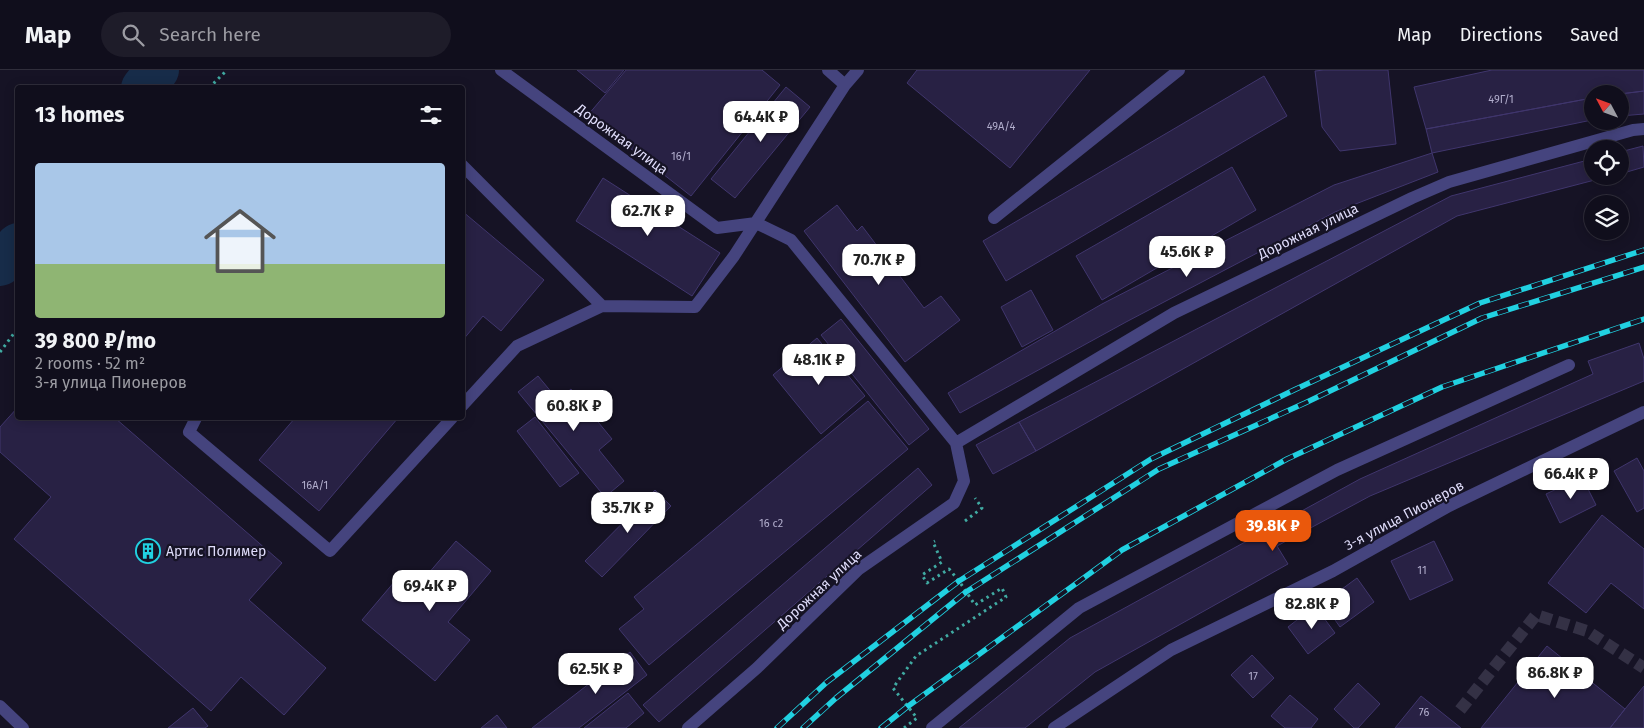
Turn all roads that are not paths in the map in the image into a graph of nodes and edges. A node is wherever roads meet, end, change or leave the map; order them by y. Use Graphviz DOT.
graph roads {
  1 [pos="501,70"];
  2 [pos="828,70"];
  3 [pos="858,70"];
  4 [pos="1179,70"];
  5 [pos="846,85"];
  6 [pos="1644,129"];
  7 [pos="465,168"];
  8 [pos="994,218"];
  9 [pos="756,222"];
  10 [pos="602,306"];
  11 [pos="1568,365"];
  12 [pos="465,403"];
  13 [pos="1644,412"];
  14 [pos="195,420"];
  15 [pos="450,420"];
  16 [pos="956,443"];
  17 [pos="0,706"];
  18 [pos="23,728"];
  19 [pos="688,728"];
  20 [pos="932,728"];
  21 [pos="1054,728"];
  1 -- 9 [label="street, Дорожная улица"];
  2 -- 5 [label="street"];
  3 -- 5 [label="street"];
  4 -- 8 [label="street"];
  5 -- 9 [label="street"];
  6 -- 16 [label="street, Дорожная улица"];
  7 -- 10 [label="street"];
  9 -- 10 [label="street"];
  9 -- 16 [label="street"];
  10 -- 12 [label="street"];
  11 -- 20 [label="street"];
  13 -- 21 [label="street, 3-я улица Пионеров"];
  14 -- 15 [label="street"];
  16 -- 19 [label="street, Дорожная улица"];
  17 -- 18 [label="street"];
}
